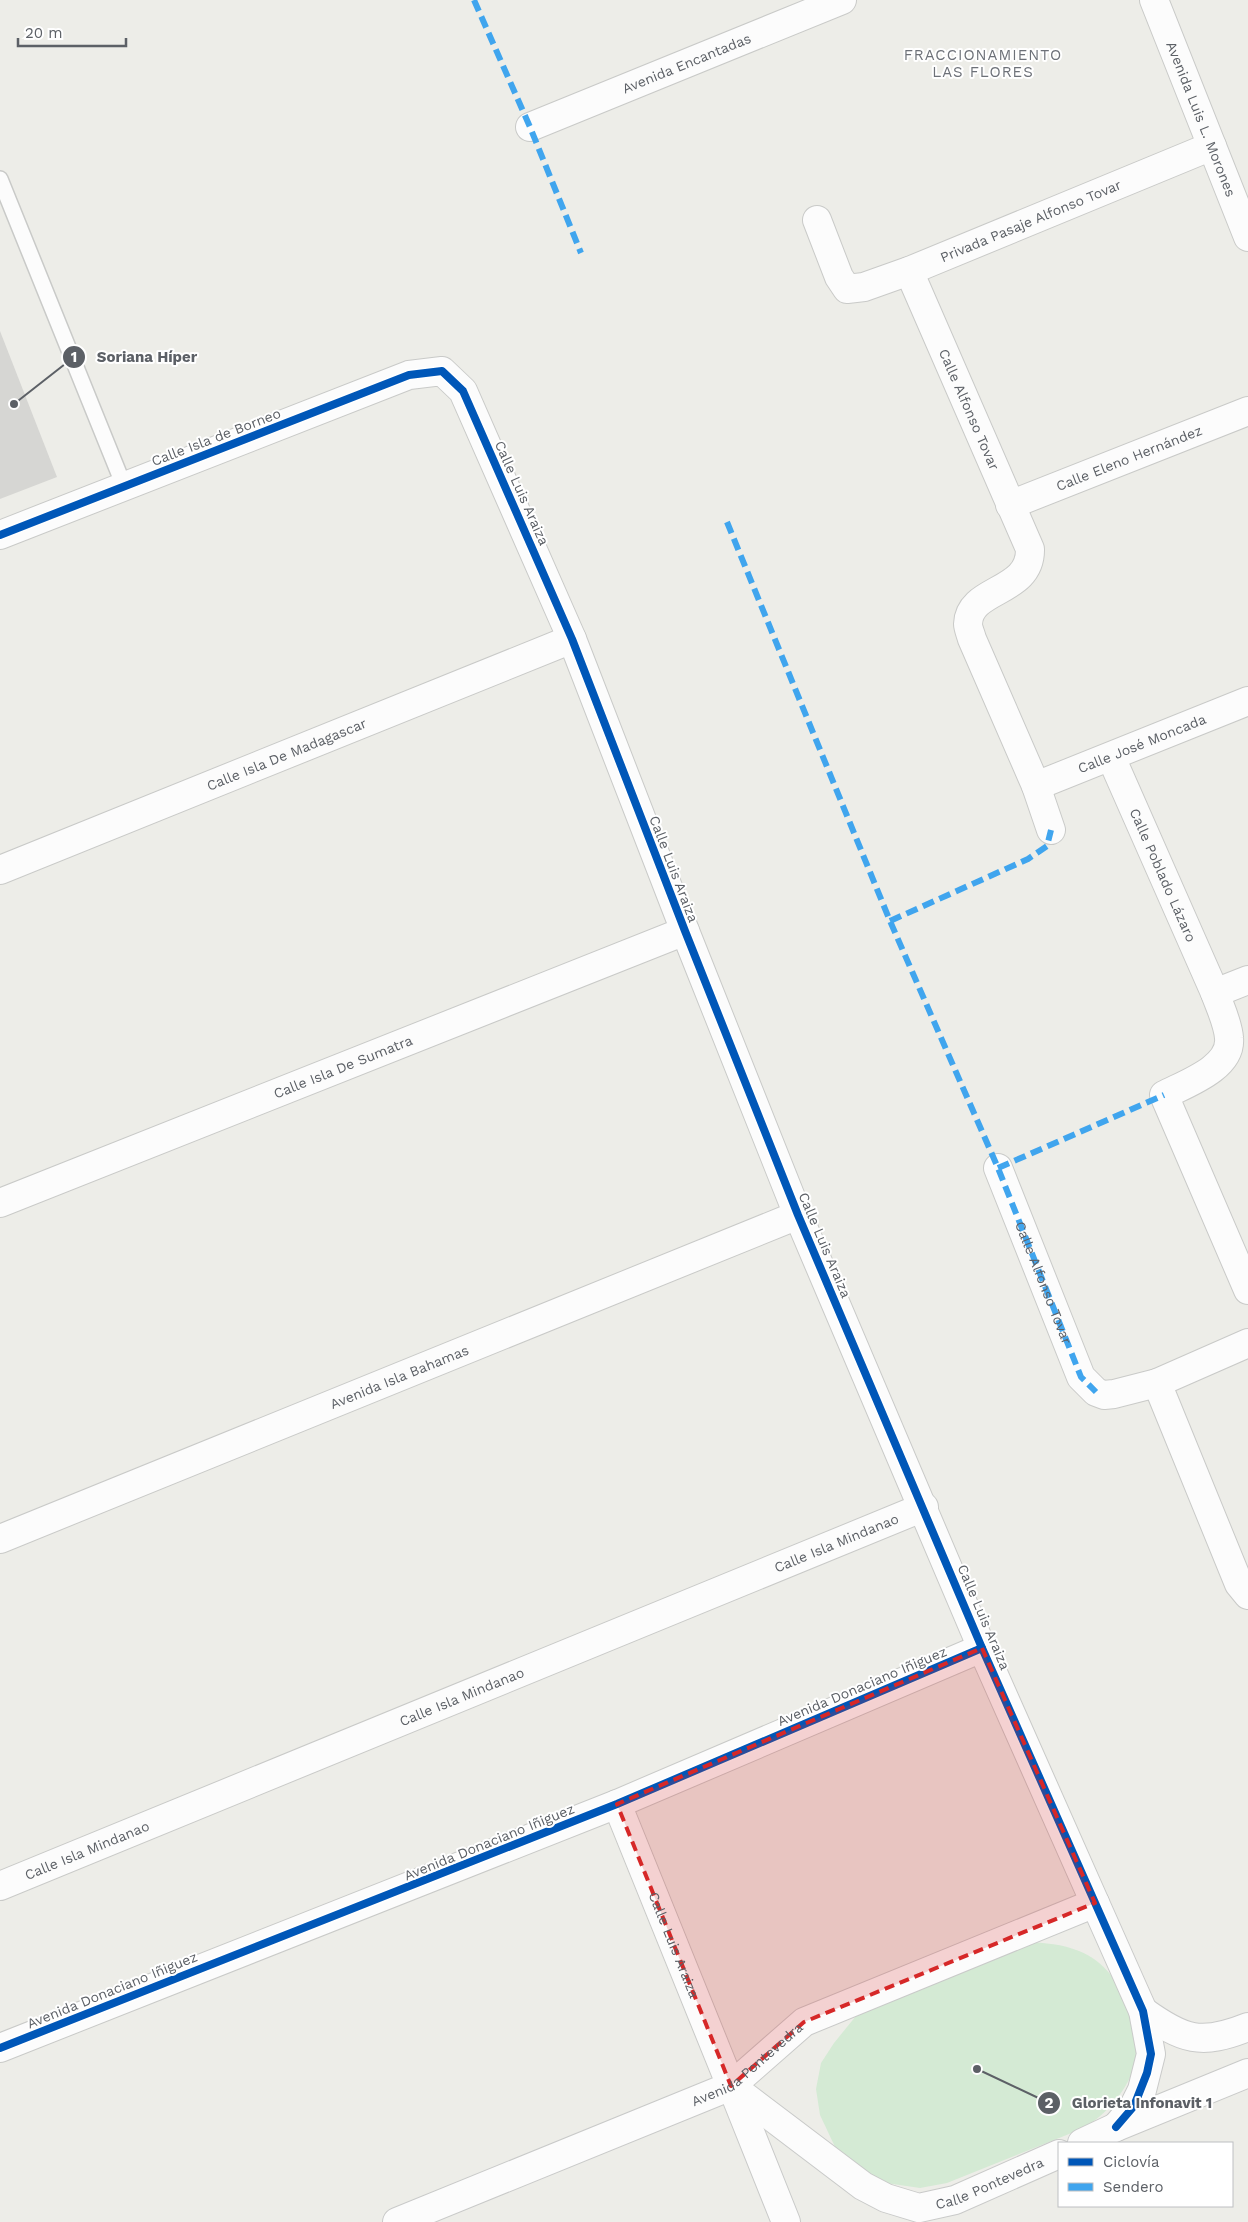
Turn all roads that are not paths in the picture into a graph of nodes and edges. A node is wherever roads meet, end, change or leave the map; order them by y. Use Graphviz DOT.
graph roads {
  1 [pos="842,0"];
  2 [pos="1154,0"];
  3 [pos="530,127"];
  4 [pos="1212,146"];
  5 [pos="0,179"];
  6 [pos="817,220"];
  7 [pos="1248,237"];
  8 [pos="909,271"];
  9 [pos="442,371"];
  10 [pos="1248,411"];
  11 [pos="124,486"];
  12 [pos="1010,505"];
  13 [pos="0,534"];
  14 [pos="572,638"];
  15 [pos="1248,702"];
  16 [pos="1111,757"];
  17 [pos="1036,786"];
  18 [pos="1051,830"];
  19 [pos="0,870"];
  20 [pos="685,931"];
  21 [pos="1248,980"];
  22 [pos="1215,993"];
  23 [pos="998,1168"];
  24 [pos="0,1203"];
  25 [pos="798,1215"];
  26 [pos="1246,1278"];
  27 [pos="1248,1343"];
  28 [pos="1157,1383"];
  29 [pos="924,1507"];
  30 [pos="0,1539"];
  31 [pos="1248,1595"];
  32 [pos="982,1648"];
  33 [pos="617,1804"];
  34 [pos="0,1886"];
  35 [pos="1095,1903"];
  36 [pos="1143,2011"];
  37 [pos="1248,2027"];
  38 [pos="0,2048"];
  39 [pos="1248,2073"];
  40 [pos="731,2086"];
  41 [pos="1116,2127"];
  42 [pos="1084,2142"];
  43 [pos="1058,2154"];
  44 [pos="913,2215"];
  45 [pos="397,2222"];
  46 [pos="786,2222"];
  1 -- 3 [label="street, Avenida Encantadas"];
  2 -- 4 [label="street, Avenida Luis L. Morones"];
  4 -- 7 [label="street, Avenida Luis L. Morones"];
  4 -- 8 [label="street, Privada Pasaje Alfonso Tovar"];
  5 -- 11 [label="lane"];
  6 -- 8 [label="street, Privada Pasaje Alfonso Tovar"];
  8 -- 12 [label="street, Calle Alfonso Tovar"];
  9 -- 11 [label="street, Calle Isla de Borneo"];
  9 -- 14 [label="street, Calle Luis Araiza"];
  10 -- 12 [label="street, Calle Eleno Hernández"];
  11 -- 13 [label="street, Calle Isla de Borneo"];
  12 -- 17 [label="street, Calle Alfonso Tovar"];
  14 -- 19 [label="street, Calle Isla De Madagascar"];
  14 -- 20 [label="street, Calle Luis Araiza"];
  15 -- 16 [label="street, Calle José Moncada"];
  16 -- 17 [label="street, Calle José Moncada"];
  16 -- 22 [label="street, Calle Poblado Lázaro"];
  17 -- 18 [label="street"];
  20 -- 24 [label="street, Calle Isla De Sumatra"];
  20 -- 25 [label="street, Calle Luis Araiza"];
  21 -- 22 [label="street"];
  22 -- 26 [label="street, Calle Poblado Lázaro"];
  23 -- 28 [label="street, Calle Alfonso Tovar"];
  25 -- 29 [label="street, Calle Luis Araiza"];
  25 -- 30 [label="street, Avenida Isla Bahamas"];
  27 -- 28 [label="street"];
  28 -- 31 [label="street"];
  29 -- 32 [label="street, Calle Luis Araiza"];
  29 -- 34 [label="street, Calle Isla Mindanao"];
  32 -- 33 [label="street, Avenida Donaciano Iñiguez"];
  32 -- 35 [label="street, Calle Luis Araiza"];
  33 -- 38 [label="street, Avenida Donaciano Iñiguez"];
  33 -- 40 [label="street, Calle Luis Araiza"];
  35 -- 36 [label="street, Calle Luis Araiza"];
  35 -- 40 [label="street, Avenida Pontevedra"];
  36 -- 37 [label="street"];
  36 -- 41 [label="street, Calle Luis Araiza"];
  39 -- 41 [label="street"];
  40 -- 44 [label="street"];
  40 -- 45 [label="street, Avenida Pontevedra"];
  40 -- 46 [label="street, Calle Luis Araiza"];
  41 -- 42 [label="street"];
  43 -- 44 [label="street, Calle Pontevedra"];
}
